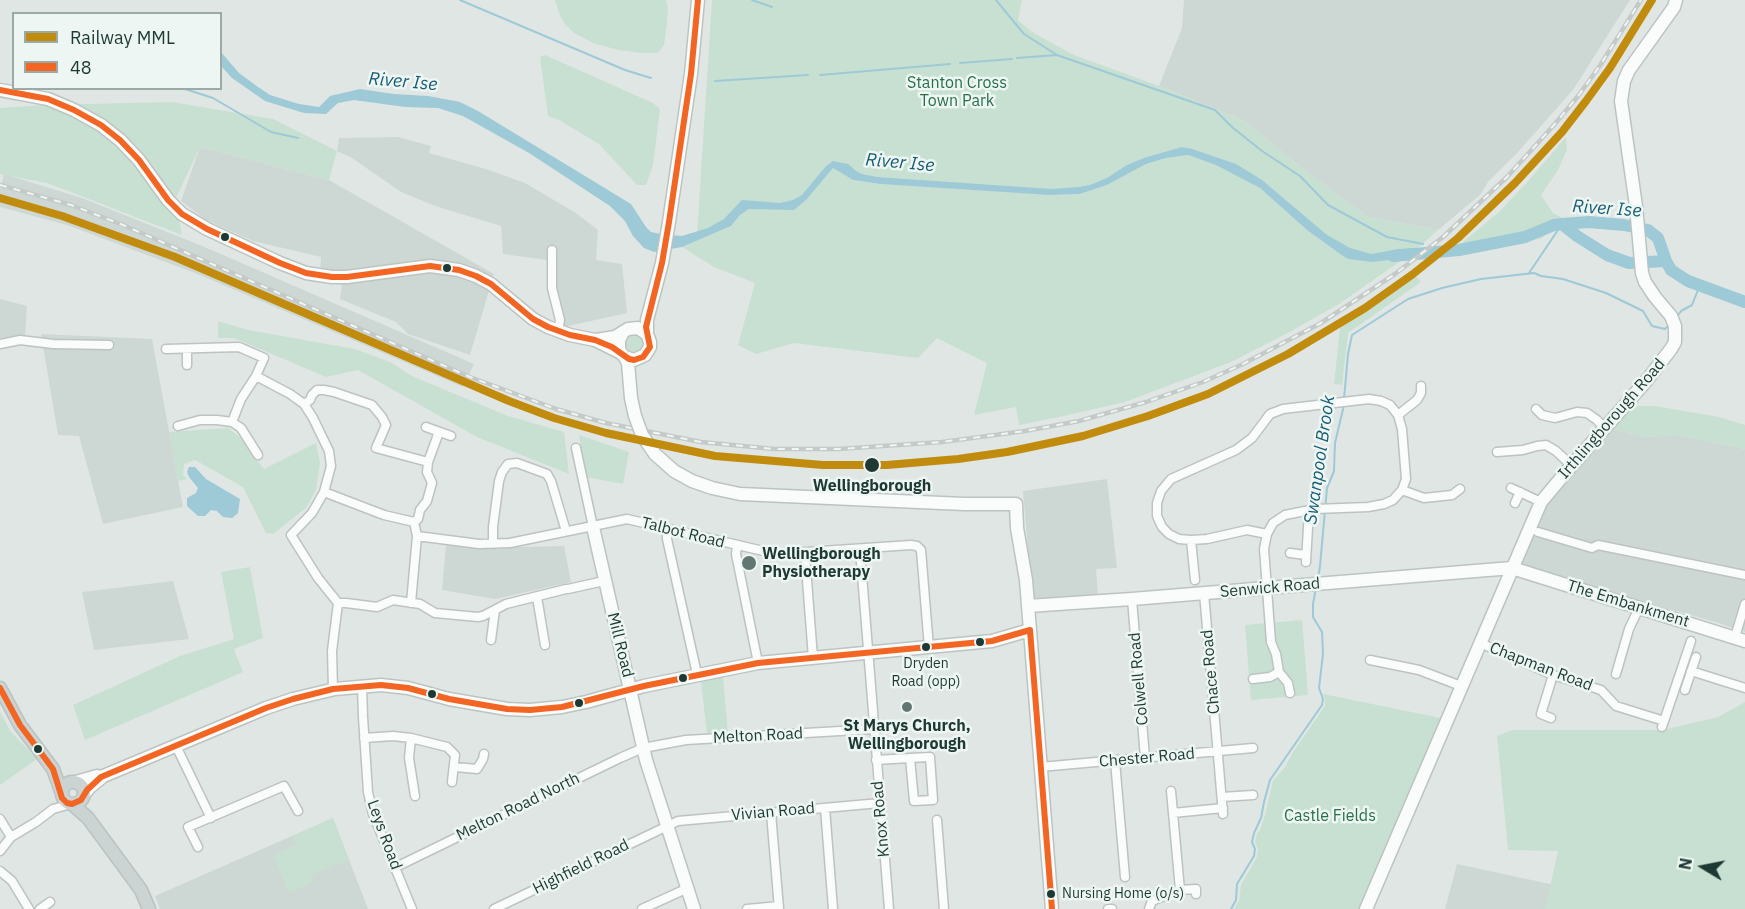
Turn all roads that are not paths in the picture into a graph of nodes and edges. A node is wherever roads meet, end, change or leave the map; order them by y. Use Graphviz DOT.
graph roads {
  1 [pos="698,0"];
  2 [pos="1676,0"];
  3 [pos="0,90"];
  4 [pos="552,250"];
  5 [pos="654,289"];
  6 [pos="558,331"];
  7 [pos="626,331"];
  8 [pos="647,334"];
  9 [pos="595,340"];
  10 [pos="0,344"];
  11 [pos="109,345"];
  12 [pos="166,349"];
  13 [pos="187,349"];
  14 [pos="623,355"];
  15 [pos="643,357"];
  16 [pos="187,365"];
  17 [pos="256,376"];
  18 [pos="630,382"];
  19 [pos="1421,386"];
  20 [pos="304,404"];
  21 [pos="1536,410"];
  22 [pos="1398,415"];
  23 [pos="232,422"];
  24 [pos="178,426"];
  25 [pos="426,428"];
  26 [pos="1604,428"];
  27 [pos="439,432"];
  28 [pos="451,436"];
  29 [pos="576,448"];
  30 [pos="1497,452"];
  31 [pos="258,454"];
  32 [pos="428,462"];
  33 [pos="1572,465"];
  34 [pos="1402,490"];
  35 [pos="324,492"];
  36 [pos="1456,496"];
  37 [pos="1541,502"];
  38 [pos="1515,503"];
  39 [pos="1312,510"];
  40 [pos="414,522"];
  41 [pos="593,527"];
  42 [pos="667,530"];
  43 [pos="566,531"];
  44 [pos="1538,532"];
  45 [pos="1267,534"];
  46 [pos="417,536"];
  47 [pos="1191,540"];
  48 [pos="493,544"];
  49 [pos="736,546"];
  50 [pos="860,550"];
  51 [pos="1290,553"];
  52 [pos="805,554"];
  53 [pos="1512,568"];
  54 [pos="1487,570"];
  55 [pos="1745,574"];
  56 [pos="1195,580"];
  57 [pos="604,581"];
  58 [pos="1268,588"];
  59 [pos="1204,593"];
  60 [pos="537,597"];
  61 [pos="1501,598"];
  62 [pos="1132,600"];
  63 [pos="338,603"];
  64 [pos="411,603"];
  65 [pos="1745,604"];
  66 [pos="1028,606"];
  67 [pos="1640,608"];
  68 [pos="495,610"];
  69 [pos="1030,630"];
  70 [pos="1740,639"];
  71 [pos="492,640"];
  72 [pos="1691,641"];
  73 [pos="1480,643"];
  74 [pos="545,645"];
  75 [pos="929,648"];
  76 [pos="867,653"];
  77 [pos="1696,657"];
  78 [pos="813,658"];
  79 [pos="1370,660"];
  80 [pos="758,663"];
  81 [pos="1691,671"];
  82 [pos="1279,672"];
  83 [pos="697,674"];
  84 [pos="1616,674"];
  85 [pos="1553,675"];
  86 [pos="1253,679"];
  87 [pos="1461,686"];
  88 [pos="362,687"];
  89 [pos="0,688"];
  90 [pos="1745,688"];
  91 [pos="333,689"];
  92 [pos="631,690"];
  93 [pos="1685,690"];
  94 [pos="1290,693"];
  95 [pos="1551,718"];
  96 [pos="874,729"];
  97 [pos="364,738"];
  98 [pos="411,738"];
  99 [pos="176,746"];
  100 [pos="643,748"];
  101 [pos="1253,748"];
  102 [pos="1219,751"];
  103 [pos="484,754"];
  104 [pos="910,758"];
  105 [pos="1145,758"];
  106 [pos="876,760"];
  107 [pos="1115,761"];
  108 [pos="455,767"];
  109 [pos="1040,767"];
  110 [pos="53,770"];
  111 [pos="102,777"];
  112 [pos="75,782"];
  113 [pos="452,782"];
  114 [pos="1171,791"];
  115 [pos="61,793"];
  116 [pos="1254,795"];
  117 [pos="84,796"];
  118 [pos="415,796"];
  119 [pos="1222,797"];
  120 [pos="880,803"];
  121 [pos="71,804"];
  122 [pos="825,808"];
  123 [pos="53,809"];
  124 [pos="298,811"];
  125 [pos="771,813"];
  126 [pos="1173,813"];
  127 [pos="88,818"];
  128 [pos="211,818"];
  129 [pos="0,819"];
  130 [pos="937,820"];
  131 [pos="668,825"];
  132 [pos="11,837"];
  133 [pos="198,847"];
  134 [pos="0,851"];
  135 [pos="394,868"];
  136 [pos="0,871"];
  137 [pos="1125,877"];
  138 [pos="688,888"];
  139 [pos="1180,890"];
  140 [pos="1196,894"];
  141 [pos="50,902"];
  142 [pos="779,908"];
  143 [pos="29,909"];
  144 [pos="40,909"];
  145 [pos="149,909"];
  146 [pos="412,909"];
  147 [pos="494,909"];
  148 [pos="642,909"];
  149 [pos="694,909"];
  150 [pos="747,909"];
  151 [pos="833,909"];
  152 [pos="889,909"];
  153 [pos="944,909"];
  154 [pos="1052,909"];
  155 [pos="1149,909"];
  156 [pos="1366,909"];
  1 -- 5 [label="main road"];
  2 -- 26 [label="main road, Irthlingborough Road"];
  3 -- 6 [label="main road"];
  4 -- 6 [label="street"];
  5 -- 7 [label="main road"];
  5 -- 8 [label="main road"];
  6 -- 9 [label="main road"];
  7 -- 8 [label="main road"];
  7 -- 9 [label="main road"];
  7 -- 14 [label="main road"];
  8 -- 15 [label="main road"];
  9 -- 14 [label="main road"];
  10 -- 11 [label="street"];
  12 -- 13 [label="street"];
  13 -- 16 [label="street"];
  13 -- 17 [label="street"];
  14 -- 15 [label="main road"];
  14 -- 18 [label="main road"];
  15 -- 18 [label="main road"];
  17 -- 20 [label="street"];
  17 -- 23 [label="street"];
  18 -- 66 [label="main road, bridge"];
  19 -- 22 [label="street"];
  20 -- 32 [label="street"];
  20 -- 35 [label="street"];
  21 -- 26 [label="street"];
  22 -- 34 [label="street"];
  22 -- 47 [label="street"];
  23 -- 24 [label="street"];
  23 -- 31 [label="street"];
  25 -- 27 [label="street"];
  26 -- 33 [label="main road, Irthlingborough Road"];
  27 -- 28 [label="street"];
  27 -- 32 [label="street"];
  29 -- 41 [label="street, Mill Road"];
  30 -- 33 [label="street"];
  32 -- 40 [label="street"];
  33 -- 37 [label="main road, Irthlingborough Road"];
  34 -- 36 [label="street"];
  34 -- 39 [label="street"];
  35 -- 40 [label="street"];
  35 -- 63 [label="street"];
  37 -- 38 [label="street"];
  37 -- 53 [label="main road, Irthlingborough Road"];
  39 -- 45 [label="street"];
  39 -- 51 [label="street"];
  40 -- 46 [label="street"];
  41 -- 42 [label="street, Talbot Road"];
  41 -- 43 [label="street, Talbot Road"];
  41 -- 57 [label="main road, Mill Road"];
  42 -- 49 [label="street, Talbot Road"];
  42 -- 83 [label="street"];
  43 -- 48 [label="street, Talbot Road"];
  43 -- 48 [label="street"];
  44 -- 55 [label="street"];
  45 -- 47 [label="street"];
  45 -- 58 [label="street"];
  46 -- 48 [label="street, Talbot Road"];
  46 -- 64 [label="street"];
  47 -- 56 [label="street"];
  49 -- 52 [label="street, Talbot Road"];
  49 -- 80 [label="street"];
  50 -- 52 [label="street, Talbot Road"];
  50 -- 75 [label="street, Talbot Road"];
  50 -- 76 [label="street, Knox Road"];
  52 -- 78 [label="street"];
  53 -- 54 [label="main road, Senwick Road"];
  53 -- 61 [label="main road, Irthlingborough Road"];
  53 -- 67 [label="main road, The Embankment"];
  54 -- 58 [label="main road, Senwick Road"];
  54 -- 61 [label="main road"];
  57 -- 60 [label="street"];
  57 -- 92 [label="main road, Mill Road"];
  58 -- 59 [label="main road, Senwick Road"];
  58 -- 82 [label="street"];
  59 -- 62 [label="main road, Senwick Road"];
  59 -- 102 [label="street, Chace Road"];
  60 -- 68 [label="street"];
  60 -- 74 [label="street"];
  61 -- 73 [label="main road, Irthlingborough Road"];
  62 -- 66 [label="main road, Senwick Road"];
  62 -- 105 [label="street, Colwell Road"];
  63 -- 64 [label="street"];
  63 -- 91 [label="street"];
  64 -- 68 [label="street"];
  65 -- 70 [label="street"];
  66 -- 69 [label="main road"];
  67 -- 70 [label="main road, The Embankment"];
  67 -- 84 [label="street"];
  68 -- 71 [label="street"];
  69 -- 75 [label="main road"];
  69 -- 109 [label="main road"];
  72 -- 85 [label="street, Chapman Road"];
  73 -- 85 [label="street, Chapman Road"];
  73 -- 87 [label="main road, Irthlingborough Road"];
  75 -- 76 [label="main road"];
  76 -- 78 [label="main road"];
  76 -- 96 [label="street, Knox Road"];
  77 -- 81 [label="street"];
  78 -- 80 [label="main road"];
  79 -- 87 [label="street"];
  80 -- 83 [label="main road"];
  81 -- 90 [label="street"];
  81 -- 93 [label="street"];
  82 -- 86 [label="street"];
  82 -- 94 [label="street"];
  83 -- 92 [label="main road"];
  85 -- 95 [label="street"];
  87 -- 156 [label="main road, Irthlingborough Road"];
  88 -- 91 [label="main road"];
  88 -- 92 [label="main road"];
  88 -- 97 [label="street, Leys Road"];
  89 -- 110 [label="main road"];
  91 -- 99 [label="main road"];
  92 -- 100 [label="main road, Mill Road"];
  96 -- 100 [label="street, Melton Road"];
  96 -- 106 [label="street, Knox Road"];
  97 -- 98 [label="street"];
  97 -- 135 [label="street, Leys Road"];
  98 -- 108 [label="street"];
  98 -- 118 [label="street"];
  99 -- 111 [label="main road"];
  99 -- 128 [label="street"];
  100 -- 131 [label="main road, Mill Road"];
  100 -- 135 [label="street, Melton Road North"];
  101 -- 102 [label="street, Chester Road"];
  102 -- 105 [label="street, Chester Road"];
  102 -- 119 [label="street, Chace Road"];
  103 -- 108 [label="street"];
  104 -- 104 [label="street"];
  104 -- 106 [label="street"];
  105 -- 107 [label="street, Chester Road"];
  106 -- 120 [label="street, Knox Road"];
  107 -- 109 [label="street, Chester Road"];
  107 -- 137 [label="street"];
  108 -- 113 [label="street"];
  109 -- 154 [label="main road"];
  110 -- 112 [label="main road"];
  110 -- 115 [label="main road"];
  111 -- 112 [label="main road"];
  111 -- 117 [label="main road"];
  112 -- 115 [label="main road"];
  112 -- 117 [label="main road"];
  114 -- 126 [label="street"];
  115 -- 121 [label="main road"];
  115 -- 123 [label="street"];
  116 -- 119 [label="street"];
  117 -- 121 [label="main road"];
  117 -- 127 [label="main road"];
  119 -- 126 [label="street, Chace Road"];
  120 -- 122 [label="street, Vivian Road"];
  120 -- 152 [label="street, Knox Road"];
  121 -- 123 [label="street"];
  121 -- 127 [label="main road"];
  122 -- 125 [label="street, Vivian Road"];
  122 -- 151 [label="street"];
  123 -- 132 [label="street"];
  124 -- 128 [label="street"];
  125 -- 131 [label="street, Vivian Road"];
  125 -- 142 [label="street"];
  126 -- 139 [label="street"];
  127 -- 145 [label="main road"];
  128 -- 133 [label="street"];
  129 -- 132 [label="street"];
  130 -- 153 [label="street"];
  131 -- 138 [label="main road, Mill Road"];
  131 -- 147 [label="street, Highfield Road"];
  132 -- 134 [label="street"];
  135 -- 146 [label="street, Leys Road"];
  136 -- 143 [label="street"];
  138 -- 148 [label="street"];
  138 -- 149 [label="main road, Mill Road"];
  139 -- 140 [label="street"];
  139 -- 155 [label="street"];
  141 -- 144 [label="street"];
  142 -- 150 [label="street"];
}
